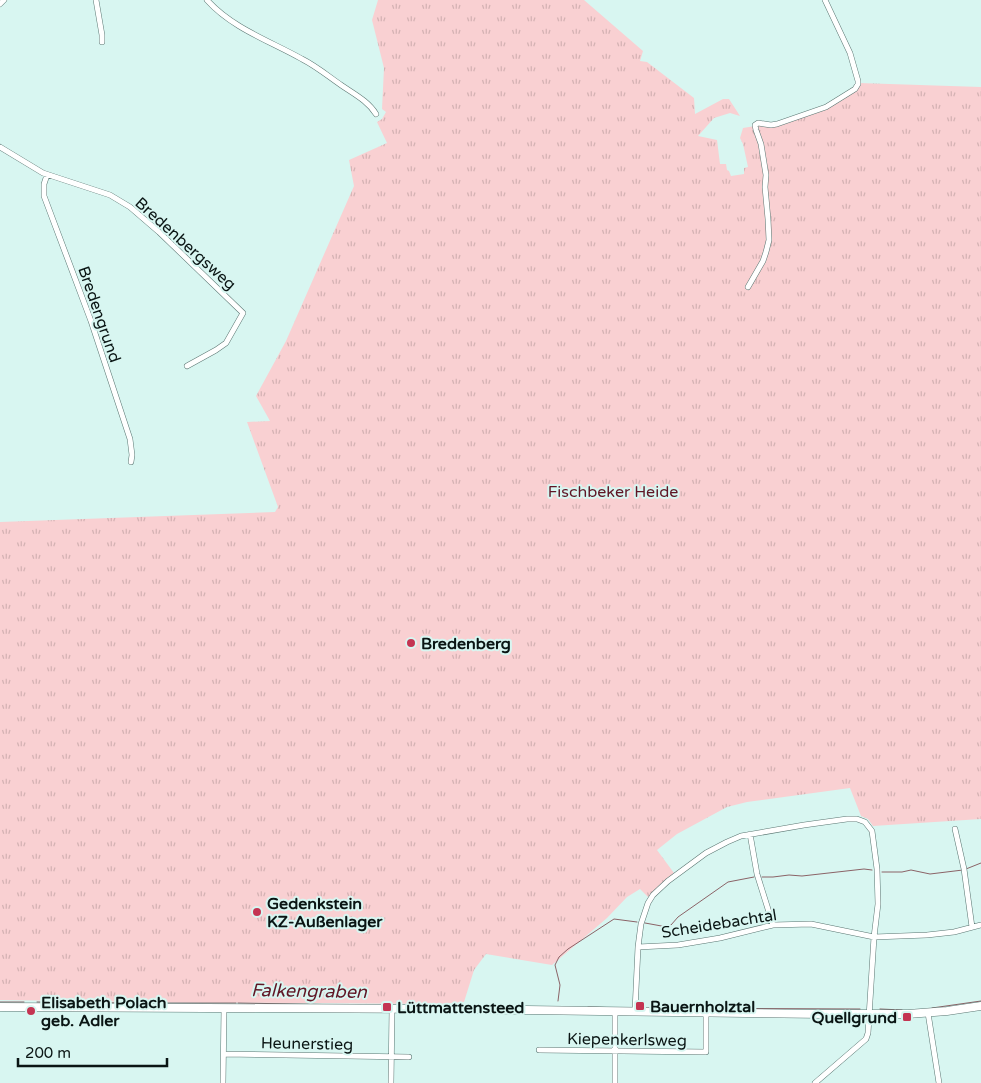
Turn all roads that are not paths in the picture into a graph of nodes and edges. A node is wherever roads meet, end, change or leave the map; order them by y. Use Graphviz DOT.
graph roads {
  1 [pos="4,0"];
  2 [pos="96,0"];
  3 [pos="207,0"];
  4 [pos="825,0"];
  5 [pos="0,4"];
  6 [pos="102,42"];
  7 [pos="376,114"];
  8 [pos="0,147"];
  9 [pos="47,175"];
  10 [pos="748,287"];
  11 [pos="187,366"];
  12 [pos="131,462"];
  13 [pos="955,829"];
  14 [pos="750,834"];
  15 [pos="981,924"];
  16 [pos="773,925"];
  17 [pos="972,927"];
  18 [pos="874,937"];
  19 [pos="638,947"];
  20 [pos="981,1006"];
  21 [pos="0,1007"];
  22 [pos="224,1009"];
  23 [pos="392,1009"];
  24 [pos="615,1011"];
  25 [pos="635,1011"];
  26 [pos="706,1013"];
  27 [pos="928,1013"];
  28 [pos="869,1014"];
  29 [pos="539,1050"];
  30 [pos="615,1052"];
  31 [pos="224,1054"];
  32 [pos="391,1057"];
  33 [pos="408,1057"];
  34 [pos="223,1083"];
  35 [pos="391,1083"];
  36 [pos="615,1083"];
  37 [pos="815,1083"];
  38 [pos="939,1083"];
  1 -- 5 [label="street"];
  2 -- 6 [label="street"];
  3 -- 7 [label="street"];
  4 -- 10 [label="street"];
  8 -- 9 [label="street, Bredenbergsweg"];
  9 -- 11 [label="street, Bredenbergsweg"];
  9 -- 12 [label="street, Bredengrund"];
  13 -- 17 [label="street"];
  14 -- 16 [label="street"];
  14 -- 18 [label="street"];
  14 -- 19 [label="street"];
  15 -- 17 [label="street, Scheidebachtal"];
  16 -- 18 [label="street, Scheidebachtal"];
  16 -- 19 [label="street, Scheidebachtal"];
  17 -- 18 [label="street, Scheidebachtal"];
  18 -- 28 [label="street"];
  19 -- 25 [label="street"];
  20 -- 27 [label="street"];
  21 -- 22 [label="street"];
  22 -- 23 [label="street"];
  22 -- 31 [label="street"];
  23 -- 24 [label="street"];
  23 -- 32 [label="street"];
  24 -- 25 [label="street"];
  24 -- 30 [label="street"];
  25 -- 26 [label="street"];
  26 -- 28 [label="street"];
  26 -- 30 [label="street, Kiepenkerlsweg"];
  27 -- 28 [label="street"];
  27 -- 38 [label="street"];
  28 -- 37 [label="street"];
  29 -- 30 [label="street, Kiepenkerlsweg"];
  30 -- 36 [label="street"];
  31 -- 32 [label="street, Heunerstieg"];
  31 -- 34 [label="street"];
  32 -- 33 [label="street"];
  32 -- 35 [label="street"];
}
